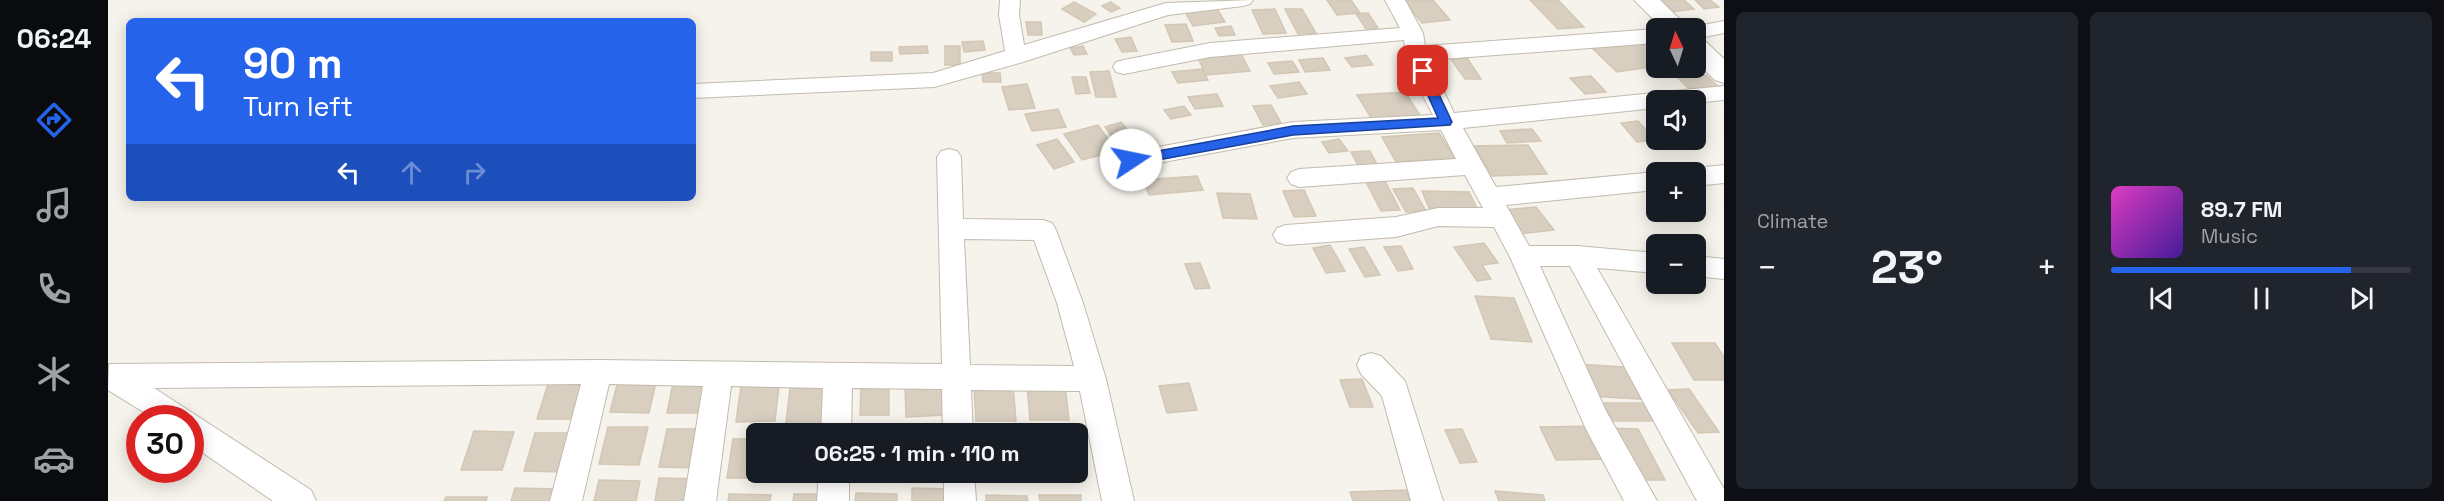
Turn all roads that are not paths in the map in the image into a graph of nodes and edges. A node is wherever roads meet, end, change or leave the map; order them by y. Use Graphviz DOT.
graph roads {
  1 [pos="1010,0"];
  2 [pos="1242,0"];
  3 [pos="1395,0"];
  4 [pos="1646,0"];
  5 [pos="1665,18"];
  6 [pos="1724,27"];
  7 [pos="1706,30"];
  8 [pos="1646,36"];
  9 [pos="1414,44"];
  10 [pos="1016,57"];
  11 [pos="1706,57"];
  12 [pos="1124,67"];
  13 [pos="1724,74"];
  14 [pos="696,91"];
  15 [pos="1724,93"];
  16 [pos="1446,122"];
  17 [pos="950,157"];
  18 [pos="1131,160"];
  19 [pos="1474,166"];
  20 [pos="1724,174"];
  21 [pos="1706,176"];
  22 [pos="1299,178"];
  23 [pos="1646,183"];
  24 [pos="1495,207"];
  25 [pos="951,229"];
  26 [pos="1286,235"];
  27 [pos="1522,256"];
  28 [pos="1577,256"];
  29 [pos="1646,262"];
  30 [pos="1706,267"];
  31 [pos="1724,268"];
  32 [pos="1371,365"];
  33 [pos="598,372"];
  34 [pos="719,373"];
  35 [pos="838,375"];
  36 [pos="108,376"];
  37 [pos="956,376"];
  38 [pos="1092,379"];
  39 [pos="156,405"];
  40 [pos="836,423"];
  41 [pos="958,423"];
  42 [pos="204,437"];
  43 [pos="833,483"];
  44 [pos="959,483"];
  45 [pos="300,501"];
  46 [pos="566,501"];
  47 [pos="700,501"];
  48 [pos="832,501"];
  49 [pos="960,501"];
  50 [pos="1118,501"];
  51 [pos="1426,501"];
  52 [pos="1641,501"];
  53 [pos="1714,501"];
  1 -- 10 [label="street"];
  2 -- 10 [label="street"];
  3 -- 9 [label="street"];
  4 -- 5 [label="street"];
  6 -- 7 [label="street"];
  8 -- 9 [label="street"];
  9 -- 12 [label="street"];
  9 -- 16 [label="street"];
  10 -- 14 [label="street"];
  11 -- 13 [label="street"];
  15 -- 16 [label="street"];
  16 -- 18 [label="street"];
  16 -- 19 [label="street"];
  17 -- 25 [label="street"];
  19 -- 22 [label="street"];
  19 -- 24 [label="street"];
  20 -- 21 [label="street"];
  23 -- 24 [label="street"];
  24 -- 26 [label="street"];
  24 -- 27 [label="street"];
  25 -- 37 [label="street"];
  25 -- 38 [label="street"];
  27 -- 28 [label="street"];
  27 -- 52 [label="street"];
  28 -- 29 [label="street"];
  28 -- 53 [label="street"];
  30 -- 31 [label="street"];
  32 -- 51 [label="street"];
  33 -- 34 [label="street"];
  33 -- 36 [label="street"];
  33 -- 46 [label="street"];
  34 -- 35 [label="street"];
  34 -- 47 [label="street"];
  35 -- 37 [label="street"];
  35 -- 40 [label="street"];
  36 -- 39 [label="street"];
  37 -- 38 [label="street"];
  37 -- 41 [label="street"];
  38 -- 50 [label="street"];
  42 -- 45 [label="street"];
  43 -- 48 [label="street"];
  44 -- 49 [label="street"];
}
